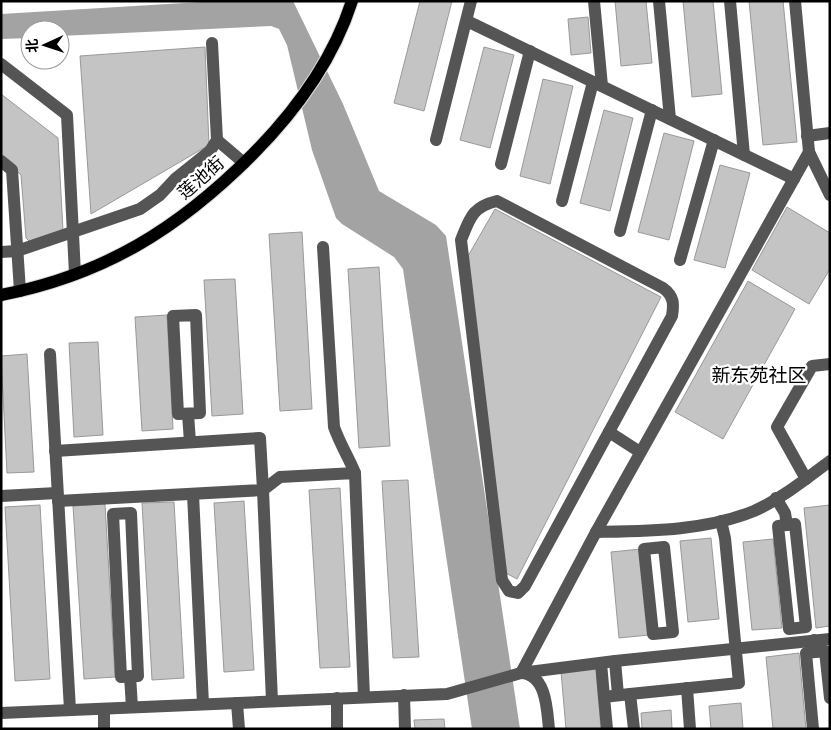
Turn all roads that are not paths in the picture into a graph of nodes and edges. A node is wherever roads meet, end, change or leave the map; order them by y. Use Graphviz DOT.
graph roads {
  1 [pos="352,1"];
  2 [pos="594,1"];
  3 [pos="659,1"];
  4 [pos="730,1"];
  5 [pos="794,1"];
  6 [pos="473,2"];
  7 [pos="467,21"];
  8 [pos="212,43"];
  9 [pos="530,51"];
  10 [pos="1,64"];
  11 [pos="597,84"];
  12 [pos="652,110"];
  13 [pos="670,119"];
  14 [pos="830,133"];
  15 [pos="808,136"];
  16 [pos="217,140"];
  17 [pos="436,140"];
  18 [pos="714,140"];
  19 [pos="809,152"];
  20 [pos="744,155"];
  21 [pos="1,161"];
  22 [pos="244,163"];
  23 [pos="501,164"];
  24 [pos="794,179"];
  25 [pos="830,195"];
  26 [pos="562,201"];
  27 [pos="620,231"];
  28 [pos="73,232"];
  29 [pos="323,246"];
  30 [pos="17,251"];
  31 [pos="1,252"];
  32 [pos="680,260"];
  33 [pos="76,274"];
  34 [pos="20,291"];
  35 [pos="1,296"];
  36 [pos="50,354"];
  37 [pos="830,364"];
  38 [pos="188,414"];
  39 [pos="609,432"];
  40 [pos="190,442"];
  41 [pos="55,451"];
  42 [pos="640,452"];
  43 [pos="830,461"];
  44 [pos="355,473"];
  45 [pos="806,479"];
  46 [pos="264,490"];
  47 [pos="194,494"];
  48 [pos="1,496"];
  49 [pos="58,497"];
  50 [pos="123,498"];
  51 [pos="776,498"];
  52 [pos="124,513"];
  53 [pos="721,521"];
  54 [pos="652,530"];
  55 [pos="596,532"];
  56 [pos="654,548"];
  57 [pos="663,633"];
  58 [pos="830,639"];
  59 [pos="798,642"];
  60 [pos="815,646"];
  61 [pos="736,648"];
  62 [pos="665,656"];
  63 [pos="616,661"];
  64 [pos="601,663"];
  65 [pos="521,674"];
  66 [pos="130,676"];
  67 [pos="687,688"];
  68 [pos="624,694"];
  69 [pos="404,695"];
  70 [pos="364,697"];
  71 [pos="604,697"];
  72 [pos="337,698"];
  73 [pos="830,698"];
  74 [pos="272,701"];
  75 [pos="237,703"];
  76 [pos="203,704"];
  77 [pos="132,707"];
  78 [pos="104,709"];
  79 [pos="70,710"];
  80 [pos="1,713"];
  81 [pos="104,729"];
  82 [pos="239,729"];
  83 [pos="337,729"];
  84 [pos="405,729"];
  85 [pos="549,729"];
  86 [pos="607,729"];
  87 [pos="634,729"];
  88 [pos="690,729"];
  89 [pos="813,729"];
  1 -- 22 [label="main road, 莲池街"];
  2 -- 11 [label="street"];
  3 -- 13 [label="street"];
  4 -- 20 [label="street"];
  5 -- 15 [label="street"];
  6 -- 7 [label="street"];
  7 -- 9 [label="street"];
  7 -- 17 [label="street"];
  8 -- 16 [label="street"];
  9 -- 11 [label="street"];
  9 -- 23 [label="street"];
  10 -- 28 [label="street"];
  11 -- 12 [label="street"];
  11 -- 26 [label="street"];
  12 -- 13 [label="street"];
  12 -- 27 [label="street"];
  13 -- 18 [label="street"];
  14 -- 15 [label="street"];
  15 -- 19 [label="street"];
  16 -- 22 [label="street"];
  16 -- 28 [label="street"];
  18 -- 20 [label="street"];
  18 -- 32 [label="street"];
  19 -- 24 [label="street"];
  19 -- 25 [label="street"];
  20 -- 24 [label="street"];
  21 -- 30 [label="street"];
  22 -- 33 [label="main road, 莲池街"];
  24 -- 42 [label="street"];
  28 -- 30 [label="street"];
  28 -- 33 [label="street"];
  29 -- 44 [label="street"];
  30 -- 31 [label="street"];
  30 -- 34 [label="street"];
  33 -- 34 [label="main road, 莲池街"];
  34 -- 35 [label="main road, 莲池街"];
  36 -- 41 [label="street"];
  37 -- 45 [label="street"];
  38 -- 38 [label="street"];
  38 -- 40 [label="street"];
  39 -- 39 [label="street"];
  39 -- 42 [label="street"];
  40 -- 41 [label="street"];
  40 -- 46 [label="street"];
  41 -- 49 [label="street"];
  42 -- 55 [label="street"];
  43 -- 45 [label="street"];
  44 -- 46 [label="street"];
  44 -- 70 [label="street"];
  45 -- 51 [label="street"];
  46 -- 47 [label="street"];
  46 -- 74 [label="street"];
  47 -- 50 [label="street"];
  47 -- 76 [label="street"];
  48 -- 49 [label="street"];
  49 -- 50 [label="street"];
  49 -- 79 [label="street"];
  50 -- 52 [label="street"];
  51 -- 53 [label="street"];
  51 -- 59 [label="street"];
  52 -- 66 [label="street"];
  52 -- 66 [label="street"];
  53 -- 54 [label="street"];
  53 -- 61 [label="street"];
  54 -- 55 [label="street"];
  54 -- 56 [label="street"];
  55 -- 65 [label="street"];
  56 -- 57 [label="street"];
  56 -- 57 [label="street"];
  57 -- 62 [label="street"];
  58 -- 60 [label="street"];
  59 -- 60 [label="street"];
  59 -- 61 [label="street"];
  60 -- 73 [label="street"];
  60 -- 89 [label="street"];
  61 -- 62 [label="street"];
  61 -- 67 [label="street"];
  62 -- 63 [label="street"];
  63 -- 64 [label="street"];
  63 -- 68 [label="street"];
  64 -- 65 [label="street"];
  64 -- 71 [label="street"];
  65 -- 69 [label="street"];
  65 -- 85 [label="street"];
  66 -- 77 [label="street"];
  67 -- 68 [label="street"];
  67 -- 88 [label="street"];
  68 -- 71 [label="street"];
  68 -- 87 [label="street"];
  69 -- 70 [label="street"];
  69 -- 84 [label="street"];
  70 -- 72 [label="street"];
  71 -- 86 [label="street"];
  72 -- 74 [label="street"];
  72 -- 83 [label="street"];
  74 -- 75 [label="street"];
  75 -- 76 [label="street"];
  75 -- 82 [label="street"];
  76 -- 77 [label="street"];
  77 -- 78 [label="street"];
  78 -- 79 [label="street"];
  78 -- 81 [label="street"];
  79 -- 80 [label="street"];
}
